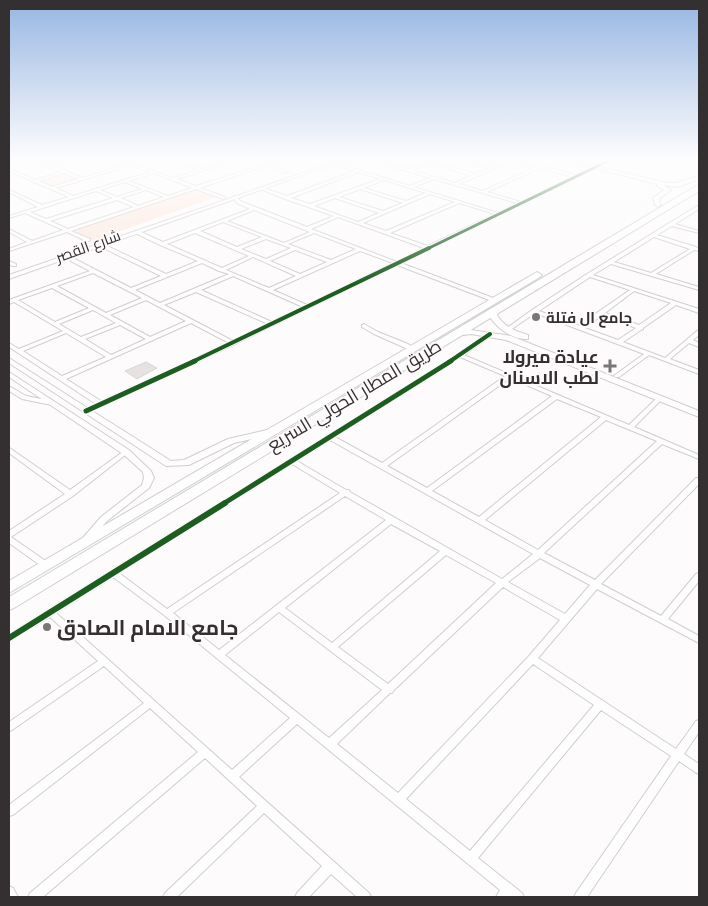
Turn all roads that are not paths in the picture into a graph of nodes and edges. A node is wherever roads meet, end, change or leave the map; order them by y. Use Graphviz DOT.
graph roads {
  1 [pos="30,201"];
  2 [pos="60,201"];
  3 [pos="107,201"];
  4 [pos="125,201"];
  5 [pos="155,201"];
  6 [pos="215,201"];
  7 [pos="222,201"];
  8 [pos="238,201"];
  9 [pos="296,201"];
  10 [pos="322,201"];
  11 [pos="351,201"];
  12 [pos="402,201"];
  13 [pos="411,201"];
  14 [pos="514,201"];
  15 [pos="524,201"];
  16 [pos="656,201"];
  17 [pos="664,201"];
  18 [pos="676,201"];
  19 [pos="459,202"];
  20 [pos="407,203"];
  21 [pos="520,203"];
  22 [pos="658,205"];
  23 [pos="310,206"];
  24 [pos="42,207"];
  25 [pos="138,207"];
  26 [pos="699,208"];
  27 [pos="254,209"];
  28 [pos="26,212"];
  29 [pos="383,213"];
  30 [pos="498,214"];
  31 [pos="338,216"];
  32 [pos="9,217"];
  33 [pos="45,221"];
  34 [pos="223,221"];
  35 [pos="359,223"];
  36 [pos="674,225"];
  37 [pos="148,226"];
  38 [pos="307,229"];
  39 [pos="67,231"];
  40 [pos="195,231"];
  41 [pos="10,232"];
  42 [pos="137,232"];
  43 [pos="313,232"];
  44 [pos="699,232"];
  45 [pos="386,233"];
  46 [pos="654,236"];
  47 [pos="267,237"];
  48 [pos="88,240"];
  49 [pos="32,243"];
  50 [pos="162,244"];
  51 [pos="285,244"];
  52 [pos="101,245"];
  53 [pos="295,248"];
  54 [pos="428,248"];
  55 [pos="238,249"];
  56 [pos="360,249"];
  57 [pos="697,249"];
  58 [pos="9,250"];
  59 [pos="252,256"];
  60 [pos="67,257"];
  61 [pos="202,261"];
  62 [pos="266,261"];
  63 [pos="331,262"];
  64 [pos="610,262"];
  65 [pos="396,263"];
  66 [pos="221,270"];
  67 [pos="93,271"];
  68 [pos="232,275"];
  69 [pos="589,275"];
  70 [pos="651,275"];
  71 [pos="9,276"];
  72 [pos="166,276"];
  73 [pos="300,276"];
  74 [pos="53,286"];
  75 [pos="699,289"];
  76 [pos="130,290"];
  77 [pos="197,290"];
  78 [pos="269,290"];
  79 [pos="634,290"];
  80 [pos="146,298"];
  81 [pos="12,301"];
  82 [pos="675,303"];
  83 [pos="160,305"];
  84 [pos="496,305"];
  85 [pos="308,307"];
  86 [pos="93,308"];
  87 [pos="534,311"];
  88 [pos="699,311"];
  89 [pos="600,313"];
  90 [pos="106,315"];
  91 [pos="190,321"];
  92 [pos="120,322"];
  93 [pos="55,324"];
  94 [pos="272,324"];
  95 [pos="364,326"];
  96 [pos="580,328"];
  97 [pos="641,328"];
  98 [pos="506,330"];
  99 [pos="67,331"];
  100 [pos="699,332"];
  101 [pos="490,334"];
  102 [pos="453,335"];
  103 [pos="81,339"];
  104 [pos="150,339"];
  105 [pos="689,341"];
  106 [pos="619,342"];
  107 [pos="233,343"];
  108 [pos="9,345"];
  109 [pos="699,345"];
  110 [pos="412,349"];
  111 [pos="18,351"];
  112 [pos="648,353"];
  113 [pos="460,355"];
  114 [pos="111,357"];
  115 [pos="666,360"];
  116 [pos="10,363"];
  117 [pos="27,372"];
  118 [pos="601,372"];
  119 [pos="699,372"];
  120 [pos="12,376"];
  121 [pos="510,376"];
  122 [pos="617,376"];
  123 [pos="61,379"];
  124 [pos="9,388"];
  125 [pos="556,396"];
  126 [pos="660,398"];
  127 [pos="52,403"];
  128 [pos="101,404"];
  129 [pos="699,408"];
  130 [pos="86,411"];
  131 [pos="699,414"];
  132 [pos="605,417"];
  133 [pos="630,427"];
  134 [pos="279,428"];
  135 [pos="330,437"];
  136 [pos="662,441"];
  137 [pos="9,450"];
  138 [pos="126,452"];
  139 [pos="699,457"];
  140 [pos="292,461"];
  141 [pos="382,466"];
  142 [pos="699,480"];
  143 [pos="346,492"];
  144 [pos="428,492"];
  145 [pos="70,494"];
  146 [pos="391,520"];
  147 [pos="480,520"];
  148 [pos="9,537"];
  149 [pos="74,549"];
  150 [pos="445,551"];
  151 [pos="538,554"];
  152 [pos="47,566"];
  153 [pos="114,573"];
  154 [pos="699,576"];
  155 [pos="503,582"];
  156 [pos="596,584"];
  157 [pos="9,588"];
  158 [pos="9,604"];
  159 [pos="279,608"];
  160 [pos="50,612"];
  161 [pos="167,612"];
  162 [pos="566,619"];
  163 [pos="663,619"];
  164 [pos="9,638"];
  165 [pos="699,640"];
  166 [pos="333,647"];
  167 [pos="218,655"];
  168 [pos="532,659"];
  169 [pos="105,661"];
  170 [pos="389,690"];
  171 [pos="150,703"];
  172 [pos="599,705"];
  173 [pos="296,718"];
  174 [pos="699,724"];
  175 [pos="9,727"];
  176 [pos="330,744"];
  177 [pos="205,752"];
  178 [pos="678,755"];
  179 [pos="699,769"];
  180 [pos="232,777"];
  181 [pos="398,800"];
  182 [pos="264,806"];
  183 [pos="9,811"];
  184 [pos="470,859"];
  185 [pos="330,866"];
  186 [pos="9,892"];
  187 [pos="505,893"];
  188 [pos="12,897"];
  189 [pos="34,897"];
  190 [pos="169,897"];
  191 [pos="301,897"];
  192 [pos="365,897"];
  193 [pos="518,897"];
  194 [pos="580,897"];
  1 -- 24 [label="street"];
  2 -- 24 [label="street"];
  3 -- 33 [label="street"];
  4 -- 25 [label="street"];
  5 -- 25 [label="street"];
  6 -- 37 [label="street, شارع القصر"];
  7 -- 37 [label="street"];
  8 -- 27 [label="street"];
  9 -- 23 [label="street"];
  10 -- 23 [label="street"];
  11 -- 29 [label="street"];
  12 -- 20 [label="street"];
  13 -- 20 [label="street"];
  14 -- 21 [label="street"];
  15 -- 21 [label="street"];
  16 -- 22 [label="street"];
  17 -- 22 [label="highway, طريق المطار الحولي السريع"];
  18 -- 84 [label="highway, طريق المطار الحولي السريع"];
  19 -- 30 [label="street"];
  19 -- 45 [label="street"];
  20 -- 29 [label="street"];
  21 -- 30 [label="street"];
  22 -- 84 [label="highway, طريق المطار الحولي السريع"];
  23 -- 31 [label="street"];
  24 -- 28 [label="street"];
  25 -- 39 [label="street"];
  26 -- 36 [label="street"];
  27 -- 34 [label="street"];
  27 -- 38 [label="street"];
  28 -- 32 [label="street"];
  28 -- 33 [label="street"];
  29 -- 35 [label="street"];
  30 -- 54 [label="street"];
  31 -- 35 [label="street"];
  31 -- 38 [label="street"];
  33 -- 39 [label="street"];
  34 -- 40 [label="street"];
  34 -- 47 [label="street"];
  35 -- 45 [label="street"];
  36 -- 44 [label="street"];
  36 -- 46 [label="street"];
  37 -- 42 [label="street"];
  37 -- 71 [label="street, شارع القصر"];
  38 -- 43 [label="street"];
  39 -- 48 [label="street"];
  39 -- 49 [label="street"];
  40 -- 50 [label="street"];
  40 -- 55 [label="street"];
  41 -- 49 [label="street"];
  42 -- 50 [label="street"];
  42 -- 52 [label="street"];
  43 -- 51 [label="street"];
  43 -- 56 [label="street"];
  45 -- 54 [label="street"];
  46 -- 57 [label="street"];
  46 -- 64 [label="street"];
  47 -- 51 [label="street"];
  47 -- 55 [label="street"];
  49 -- 58 [label="street"];
  50 -- 61 [label="street"];
  51 -- 53 [label="street"];
  52 -- 60 [label="street"];
  52 -- 72 [label="street"];
  53 -- 62 [label="street"];
  53 -- 63 [label="street"];
  54 -- 65 [label="street"];
  55 -- 59 [label="street"];
  56 -- 63 [label="street"];
  56 -- 65 [label="street"];
  57 -- 70 [label="street"];
  59 -- 62 [label="street"];
  59 -- 66 [label="street"];
  60 -- 67 [label="street"];
  60 -- 71 [label="street"];
  61 -- 66 [label="street"];
  61 -- 72 [label="street"];
  62 -- 73 [label="street"];
  63 -- 73 [label="street"];
  64 -- 69 [label="street"];
  64 -- 70 [label="street"];
  65 -- 84 [label="street"];
  65 -- 85 [label="street"];
  66 -- 68 [label="street"];
  67 -- 74 [label="street"];
  67 -- 76 [label="street"];
  68 -- 77 [label="street"];
  68 -- 78 [label="street"];
  69 -- 79 [label="street"];
  69 -- 87 [label="street"];
  70 -- 75 [label="street"];
  72 -- 76 [label="street"];
  73 -- 78 [label="street"];
  74 -- 81 [label="street"];
  74 -- 86 [label="street"];
  76 -- 80 [label="street"];
  77 -- 83 [label="street"];
  77 -- 94 [label="street"];
  78 -- 85 [label="street"];
  79 -- 82 [label="street"];
  79 -- 89 [label="street"];
  80 -- 83 [label="street"];
  80 -- 90 [label="street"];
  81 -- 93 [label="street"];
  82 -- 88 [label="street"];
  82 -- 97 [label="street"];
  83 -- 91 [label="street"];
  84 -- 98 [label="main road"];
  84 -- 102 [label="highway, طريق المطار الحولي السريع"];
  84 -- 110 [label="highway, طريق المطار الحولي السريع"];
  85 -- 94 [label="street"];
  86 -- 90 [label="street"];
  86 -- 93 [label="street"];
  87 -- 96 [label="street"];
  87 -- 98 [label="street"];
  89 -- 96 [label="street"];
  89 -- 97 [label="street"];
  90 -- 92 [label="street"];
  91 -- 104 [label="street"];
  91 -- 107 [label="street"];
  92 -- 103 [label="street"];
  92 -- 104 [label="street"];
  93 -- 99 [label="street"];
  94 -- 107 [label="street"];
  95 -- 110 [label="street"];
  96 -- 106 [label="street"];
  97 -- 106 [label="street"];
  98 -- 118 [label="main road"];
  99 -- 103 [label="street"];
  99 -- 111 [label="street"];
  100 -- 105 [label="street"];
  101 -- 102 [label="main road"];
  101 -- 113 [label="street"];
  101 -- 118 [label="main road"];
  102 -- 158 [label="highway, طريق المطار الحولي السريع"];
  103 -- 114 [label="street"];
  104 -- 114 [label="street"];
  105 -- 109 [label="street"];
  105 -- 115 [label="street"];
  106 -- 112 [label="street"];
  107 -- 128 [label="street"];
  108 -- 111 [label="street"];
  110 -- 134 [label="highway, طريق المطار الحولي السريع"];
  111 -- 123 [label="street"];
  112 -- 115 [label="street"];
  112 -- 122 [label="street"];
  113 -- 121 [label="street"];
  113 -- 135 [label="street"];
  114 -- 123 [label="street"];
  115 -- 119 [label="street"];
  116 -- 117 [label="street"];
  117 -- 120 [label="street"];
  117 -- 130 [label="street"];
  118 -- 122 [label="main road"];
  118 -- 126 [label="main road"];
  120 -- 127 [label="street"];
  121 -- 125 [label="street"];
  121 -- 141 [label="street"];
  122 -- 129 [label="main road"];
  123 -- 128 [label="street"];
  124 -- 127 [label="street"];
  125 -- 132 [label="street"];
  125 -- 144 [label="street"];
  126 -- 131 [label="main road"];
  126 -- 133 [label="street"];
  127 -- 138 [label="street"];
  128 -- 130 [label="street"];
  130 -- 134 [label="street"];
  132 -- 133 [label="street"];
  132 -- 147 [label="street"];
  133 -- 136 [label="street"];
  134 -- 149 [label="highway, طريق المطار الحولي السريع"];
  135 -- 140 [label="street"];
  135 -- 141 [label="street"];
  136 -- 139 [label="street"];
  136 -- 151 [label="street"];
  137 -- 145 [label="street"];
  138 -- 145 [label="street"];
  138 -- 149 [label="street"];
  140 -- 143 [label="street"];
  140 -- 153 [label="street"];
  141 -- 144 [label="street"];
  142 -- 156 [label="street"];
  143 -- 146 [label="street"];
  143 -- 161 [label="street"];
  144 -- 147 [label="street"];
  145 -- 148 [label="street"];
  146 -- 150 [label="street"];
  146 -- 159 [label="street"];
  147 -- 151 [label="street"];
  148 -- 152 [label="street"];
  149 -- 152 [label="highway, طريق المطار الحولي السريع"];
  150 -- 155 [label="street"];
  150 -- 166 [label="street"];
  151 -- 155 [label="street"];
  151 -- 156 [label="street"];
  152 -- 157 [label="highway, طريق المطار الحولي السريع"];
  153 -- 160 [label="street"];
  153 -- 161 [label="street"];
  154 -- 163 [label="street"];
  155 -- 162 [label="street"];
  155 -- 170 [label="street"];
  156 -- 162 [label="street"];
  156 -- 163 [label="street"];
  159 -- 166 [label="street"];
  159 -- 167 [label="street"];
  160 -- 164 [label="street"];
  160 -- 169 [label="street"];
  161 -- 167 [label="street"];
  162 -- 168 [label="street"];
  163 -- 165 [label="street"];
  166 -- 170 [label="street"];
  167 -- 173 [label="street"];
  168 -- 172 [label="street"];
  168 -- 181 [label="street"];
  169 -- 171 [label="street"];
  169 -- 175 [label="street"];
  170 -- 176 [label="street"];
  171 -- 177 [label="street"];
  171 -- 183 [label="street"];
  172 -- 178 [label="street"];
  172 -- 184 [label="street"];
  173 -- 176 [label="street"];
  173 -- 180 [label="street"];
  174 -- 178 [label="street"];
  176 -- 181 [label="street"];
  177 -- 180 [label="street"];
  177 -- 189 [label="street"];
  178 -- 179 [label="street"];
  178 -- 194 [label="street"];
  180 -- 182 [label="street"];
  181 -- 184 [label="street"];
  182 -- 185 [label="street"];
  182 -- 190 [label="street"];
  184 -- 187 [label="street"];
  185 -- 191 [label="street"];
  185 -- 192 [label="street"];
  186 -- 188 [label="street"];
  187 -- 193 [label="street"];
}
